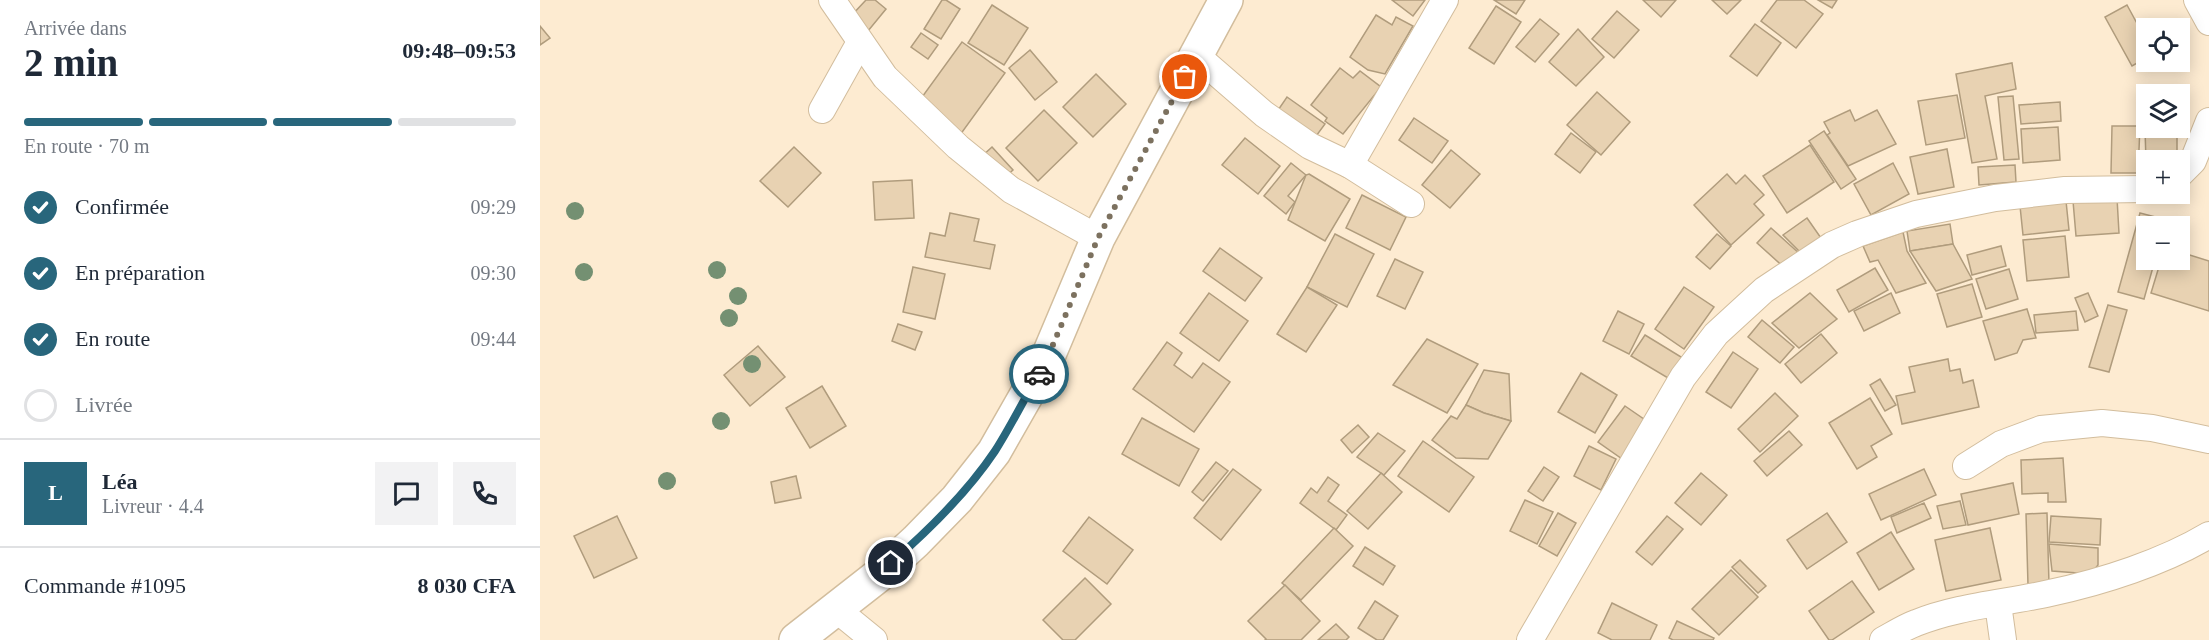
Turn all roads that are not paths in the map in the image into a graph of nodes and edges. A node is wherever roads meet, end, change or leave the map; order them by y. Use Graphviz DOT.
graph roads {
  1 [pos="832,0"];
  2 [pos="1226,0"];
  3 [pos="1445,0"];
  4 [pos="2197,0"];
  5 [pos="2209,22"];
  6 [pos="860,42"];
  7 [pos="1197,56"];
  8 [pos="822,110"];
  9 [pos="2209,121"];
  10 [pos="2190,164"];
  11 [pos="1350,165"];
  12 [pos="2136,189"];
  13 [pos="1411,204"];
  14 [pos="1098,238"];
  15 [pos="2209,440"];
  16 [pos="1966,466"];
  17 [pos="2209,535"];
  18 [pos="1998,604"];
  19 [pos="836,609"];
  20 [pos="796,640"];
  21 [pos="874,640"];
  22 [pos="1530,640"];
  23 [pos="1883,640"];
  24 [pos="2003,640"];
  1 -- 6 [label="street"];
  2 -- 7 [label="main road"];
  3 -- 11 [label="street"];
  4 -- 5 [label="street"];
  6 -- 8 [label="street"];
  6 -- 14 [label="street"];
  7 -- 11 [label="street"];
  7 -- 14 [label="main road"];
  9 -- 10 [label="street"];
  11 -- 13 [label="street"];
  12 -- 22 [label="street"];
  14 -- 19 [label="main road"];
  15 -- 16 [label="street"];
  17 -- 18 [label="street"];
  18 -- 23 [label="street"];
  18 -- 24 [label="street"];
  19 -- 20 [label="main road"];
  19 -- 21 [label="street"];
}
